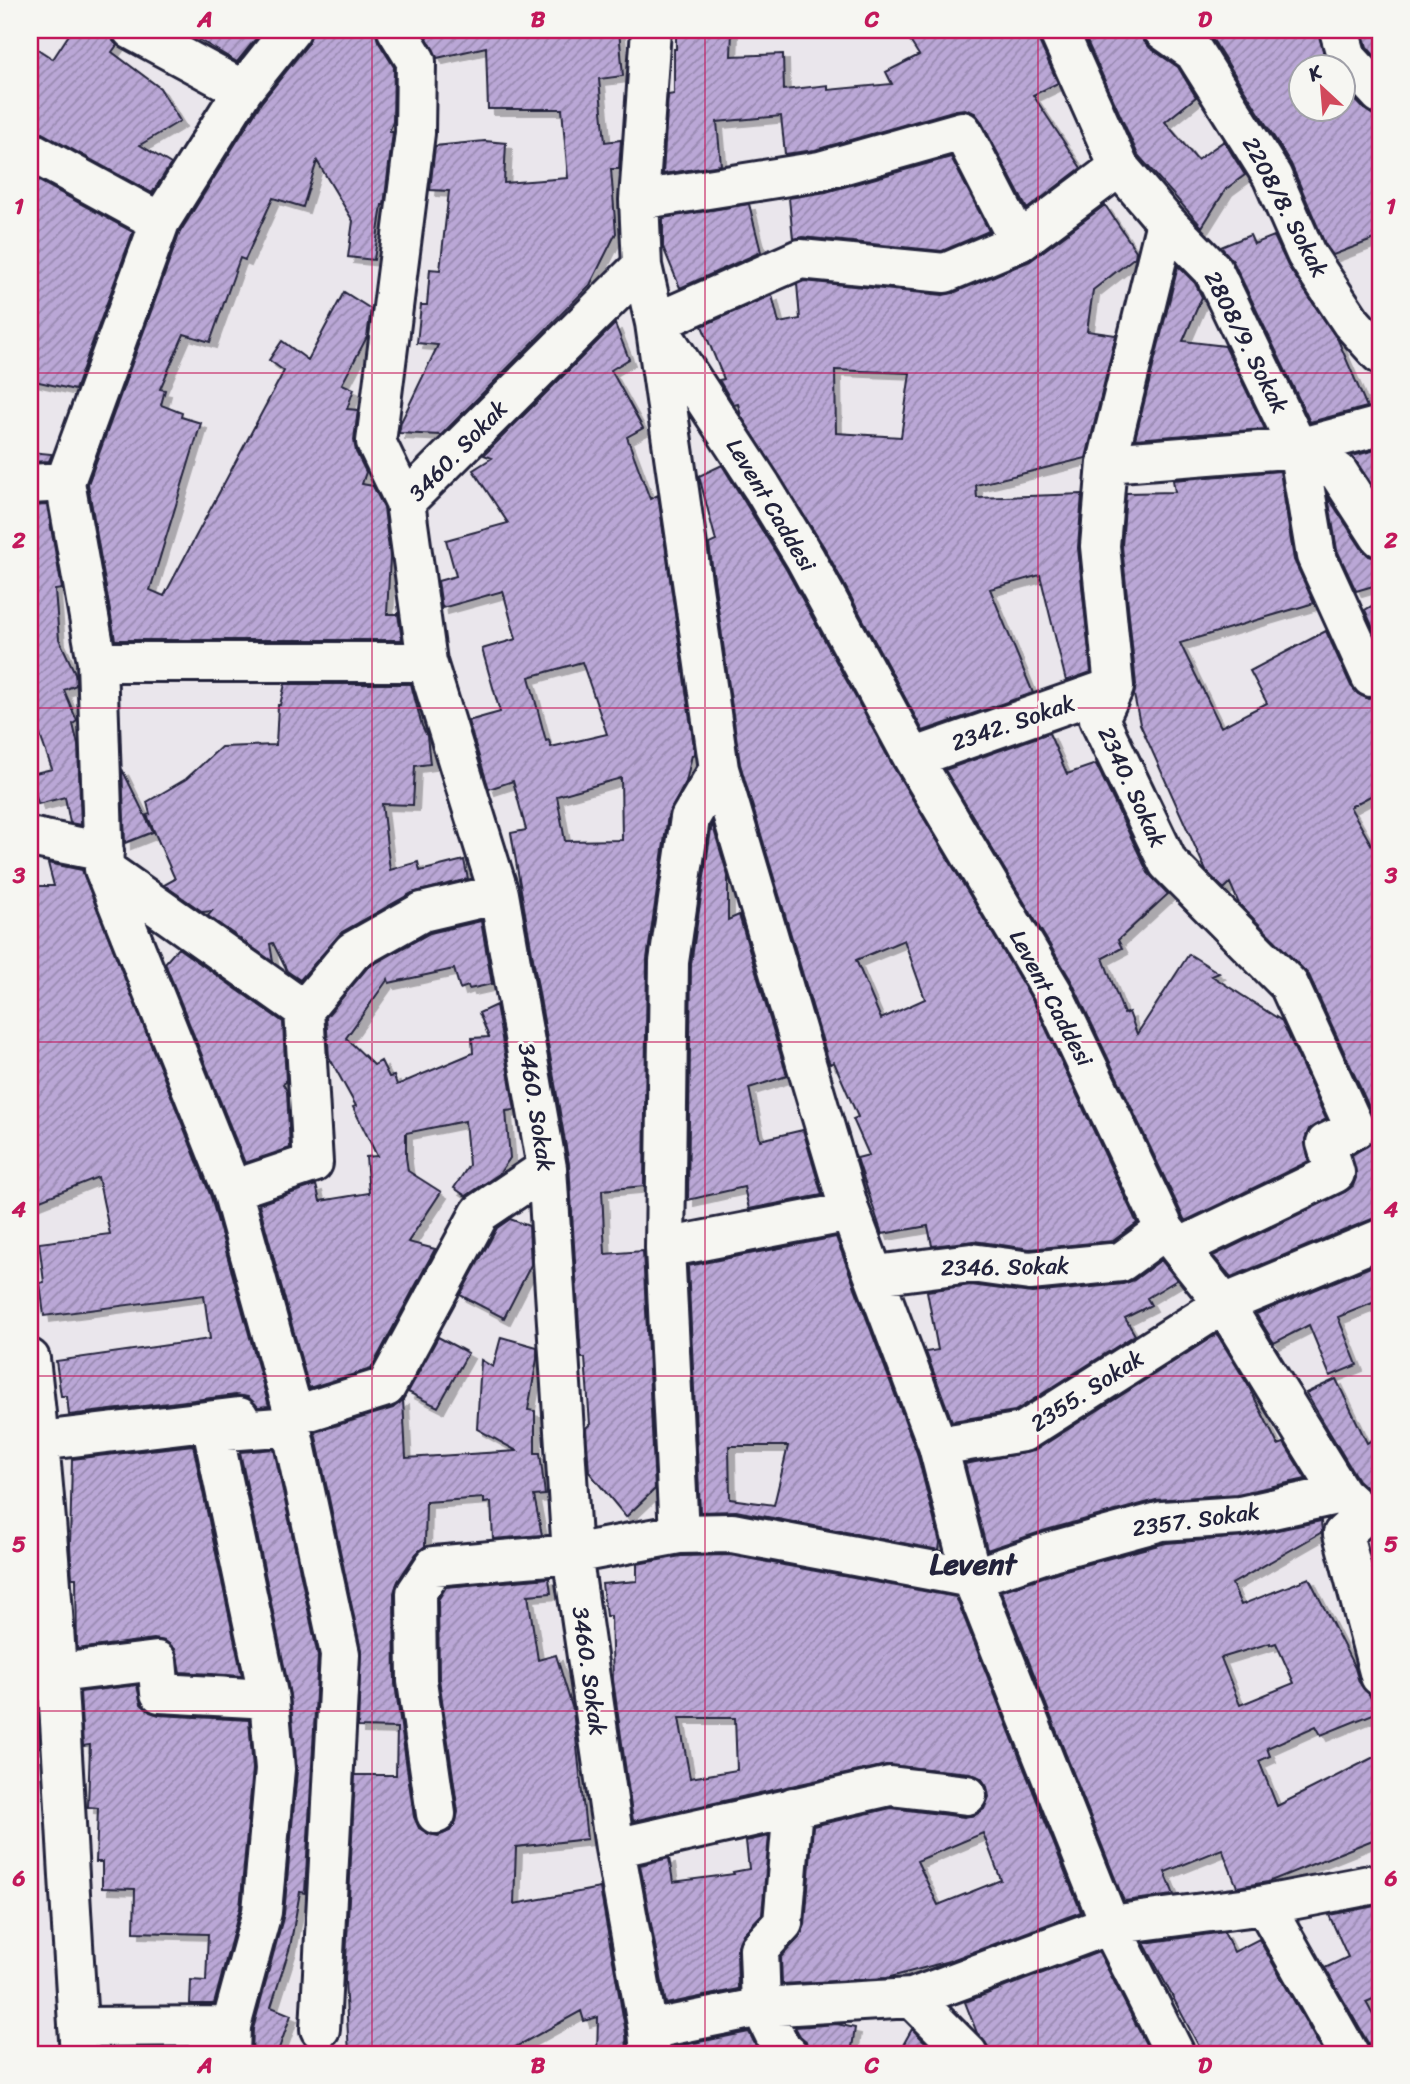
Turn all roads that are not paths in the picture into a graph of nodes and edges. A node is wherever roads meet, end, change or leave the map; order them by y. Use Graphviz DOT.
graph roads {
  1 [pos="132,30"];
  2 [pos="292,30"];
  3 [pos="397,30"];
  4 [pos="651,30"];
  5 [pos="1058,30"];
  6 [pos="1163,30"];
  7 [pos="1339,30"];
  8 [pos="243,90"];
  9 [pos="1380,94"];
  10 [pos="30,151"];
  11 [pos="1119,167"];
  12 [pos="639,200"];
  13 [pos="160,222"];
  14 [pos="1166,222"];
  15 [pos="1019,242"];
  16 [pos="642,266"];
  17 [pos="654,323"];
  18 [pos="1380,354"];
  19 [pos="1380,426"];
  20 [pos="1298,448"];
  21 [pos="1107,463"];
  22 [pos="47,483"];
  23 [pos="405,502"];
  24 [pos="1380,537"];
  25 [pos="97,662"];
  26 [pos="427,662"];
  27 [pos="1371,677"];
  28 [pos="1114,687"];
  29 [pos="913,758"];
  30 [pos="719,769"];
  31 [pos="30,837"];
  32 [pos="104,860"];
  33 [pos="499,894"];
  34 [pos="304,1010"];
  35 [pos="1355,1129"];
  36 [pos="547,1168"];
  37 [pos="232,1190"];
  38 [pos="850,1212"];
  39 [pos="1173,1239"];
  40 [pos="1380,1239"];
  41 [pos="665,1248"];
  42 [pos="876,1275"];
  43 [pos="1224,1304"];
  44 [pos="30,1359"];
  45 [pos="292,1418"];
  46 [pos="40,1441"];
  47 [pos="938,1446"];
  48 [pos="1366,1511"];
  49 [pos="679,1534"];
  50 [pos="572,1553"];
  51 [pos="972,1578"];
  52 [pos="58,1673"];
  53 [pos="1380,1676"];
  54 [pos="269,1699"];
  55 [pos="967,1795"];
  56 [pos="793,1807"];
  57 [pos="436,1814"];
  58 [pos="615,1849"];
  59 [pos="1380,1884"];
  60 [pos="1265,1905"];
  61 [pos="1110,1925"];
  62 [pos="912,1998"];
  63 [pos="761,2007"];
  64 [pos="320,2029"];
  65 [pos="79,2040"];
  66 [pos="231,2040"];
  67 [pos="649,2042"];
  68 [pos="788,2054"];
  69 [pos="968,2054"];
  70 [pos="1175,2054"];
  71 [pos="1349,2054"];
  1 -- 8 [label="street"];
  2 -- 8 [label="street"];
  3 -- 23 [label="street"];
  4 -- 12 [label="street"];
  5 -- 11 [label="street, 2808/9. Sokak"];
  6 -- 18 [label="street, 2208/8. Sokak"];
  7 -- 9 [label="street"];
  8 -- 13 [label="street"];
  10 -- 13 [label="street"];
  11 -- 14 [label="street, 2808/9. Sokak"];
  11 -- 15 [label="street"];
  12 -- 15 [label="street"];
  12 -- 16 [label="street"];
  13 -- 22 [label="street"];
  14 -- 20 [label="street, 2808/9. Sokak"];
  14 -- 21 [label="street"];
  15 -- 17 [label="street"];
  16 -- 17 [label="street"];
  16 -- 23 [label="street, 3460. Sokak"];
  17 -- 29 [label="street, Levent Caddesi"];
  17 -- 30 [label="street"];
  19 -- 20 [label="street"];
  20 -- 21 [label="street"];
  20 -- 24 [label="street"];
  20 -- 27 [label="street, 2808/9. Sokak"];
  21 -- 28 [label="street"];
  22 -- 25 [label="street"];
  23 -- 26 [label="street, 3460. Sokak"];
  25 -- 26 [label="street"];
  25 -- 32 [label="street"];
  26 -- 33 [label="street, 3460. Sokak"];
  28 -- 29 [label="street, 2342. Sokak"];
  28 -- 35 [label="street, 2340. Sokak"];
  29 -- 39 [label="street, Levent Caddesi"];
  30 -- 38 [label="street"];
  30 -- 41 [label="street"];
  31 -- 32 [label="street"];
  32 -- 34 [label="street"];
  32 -- 37 [label="street"];
  33 -- 34 [label="street"];
  33 -- 36 [label="street, 3460. Sokak"];
  34 -- 37 [label="street"];
  35 -- 39 [label="street, 2346. Sokak"];
  36 -- 45 [label="street"];
  36 -- 50 [label="street, 3460. Sokak"];
  37 -- 45 [label="street"];
  38 -- 41 [label="street"];
  38 -- 42 [label="street"];
  39 -- 42 [label="street, 2346. Sokak"];
  39 -- 43 [label="street, Levent Caddesi"];
  40 -- 43 [label="street, 2355. Sokak"];
  41 -- 49 [label="street"];
  42 -- 47 [label="street"];
  43 -- 47 [label="street, 2355. Sokak"];
  43 -- 48 [label="street, Levent Caddesi"];
  44 -- 46 [label="street"];
  45 -- 46 [label="street"];
  45 -- 54 [label="street"];
  45 -- 64 [label="street"];
  46 -- 52 [label="street"];
  47 -- 51 [label="street"];
  48 -- 51 [label="street, 2357. Sokak"];
  48 -- 53 [label="street"];
  49 -- 50 [label="street"];
  49 -- 51 [label="street"];
  50 -- 57 [label="street"];
  50 -- 58 [label="street, 3460. Sokak"];
  51 -- 61 [label="street"];
  52 -- 54 [label="street"];
  52 -- 65 [label="street"];
  54 -- 66 [label="street"];
  55 -- 56 [label="street"];
  56 -- 58 [label="street"];
  56 -- 63 [label="street"];
  58 -- 67 [label="street, 3460. Sokak"];
  59 -- 60 [label="street"];
  60 -- 61 [label="street"];
  60 -- 71 [label="street"];
  61 -- 62 [label="street"];
  61 -- 70 [label="street"];
  62 -- 63 [label="street"];
  62 -- 69 [label="street"];
  63 -- 67 [label="street"];
  63 -- 68 [label="street"];
  65 -- 66 [label="street"];
}
